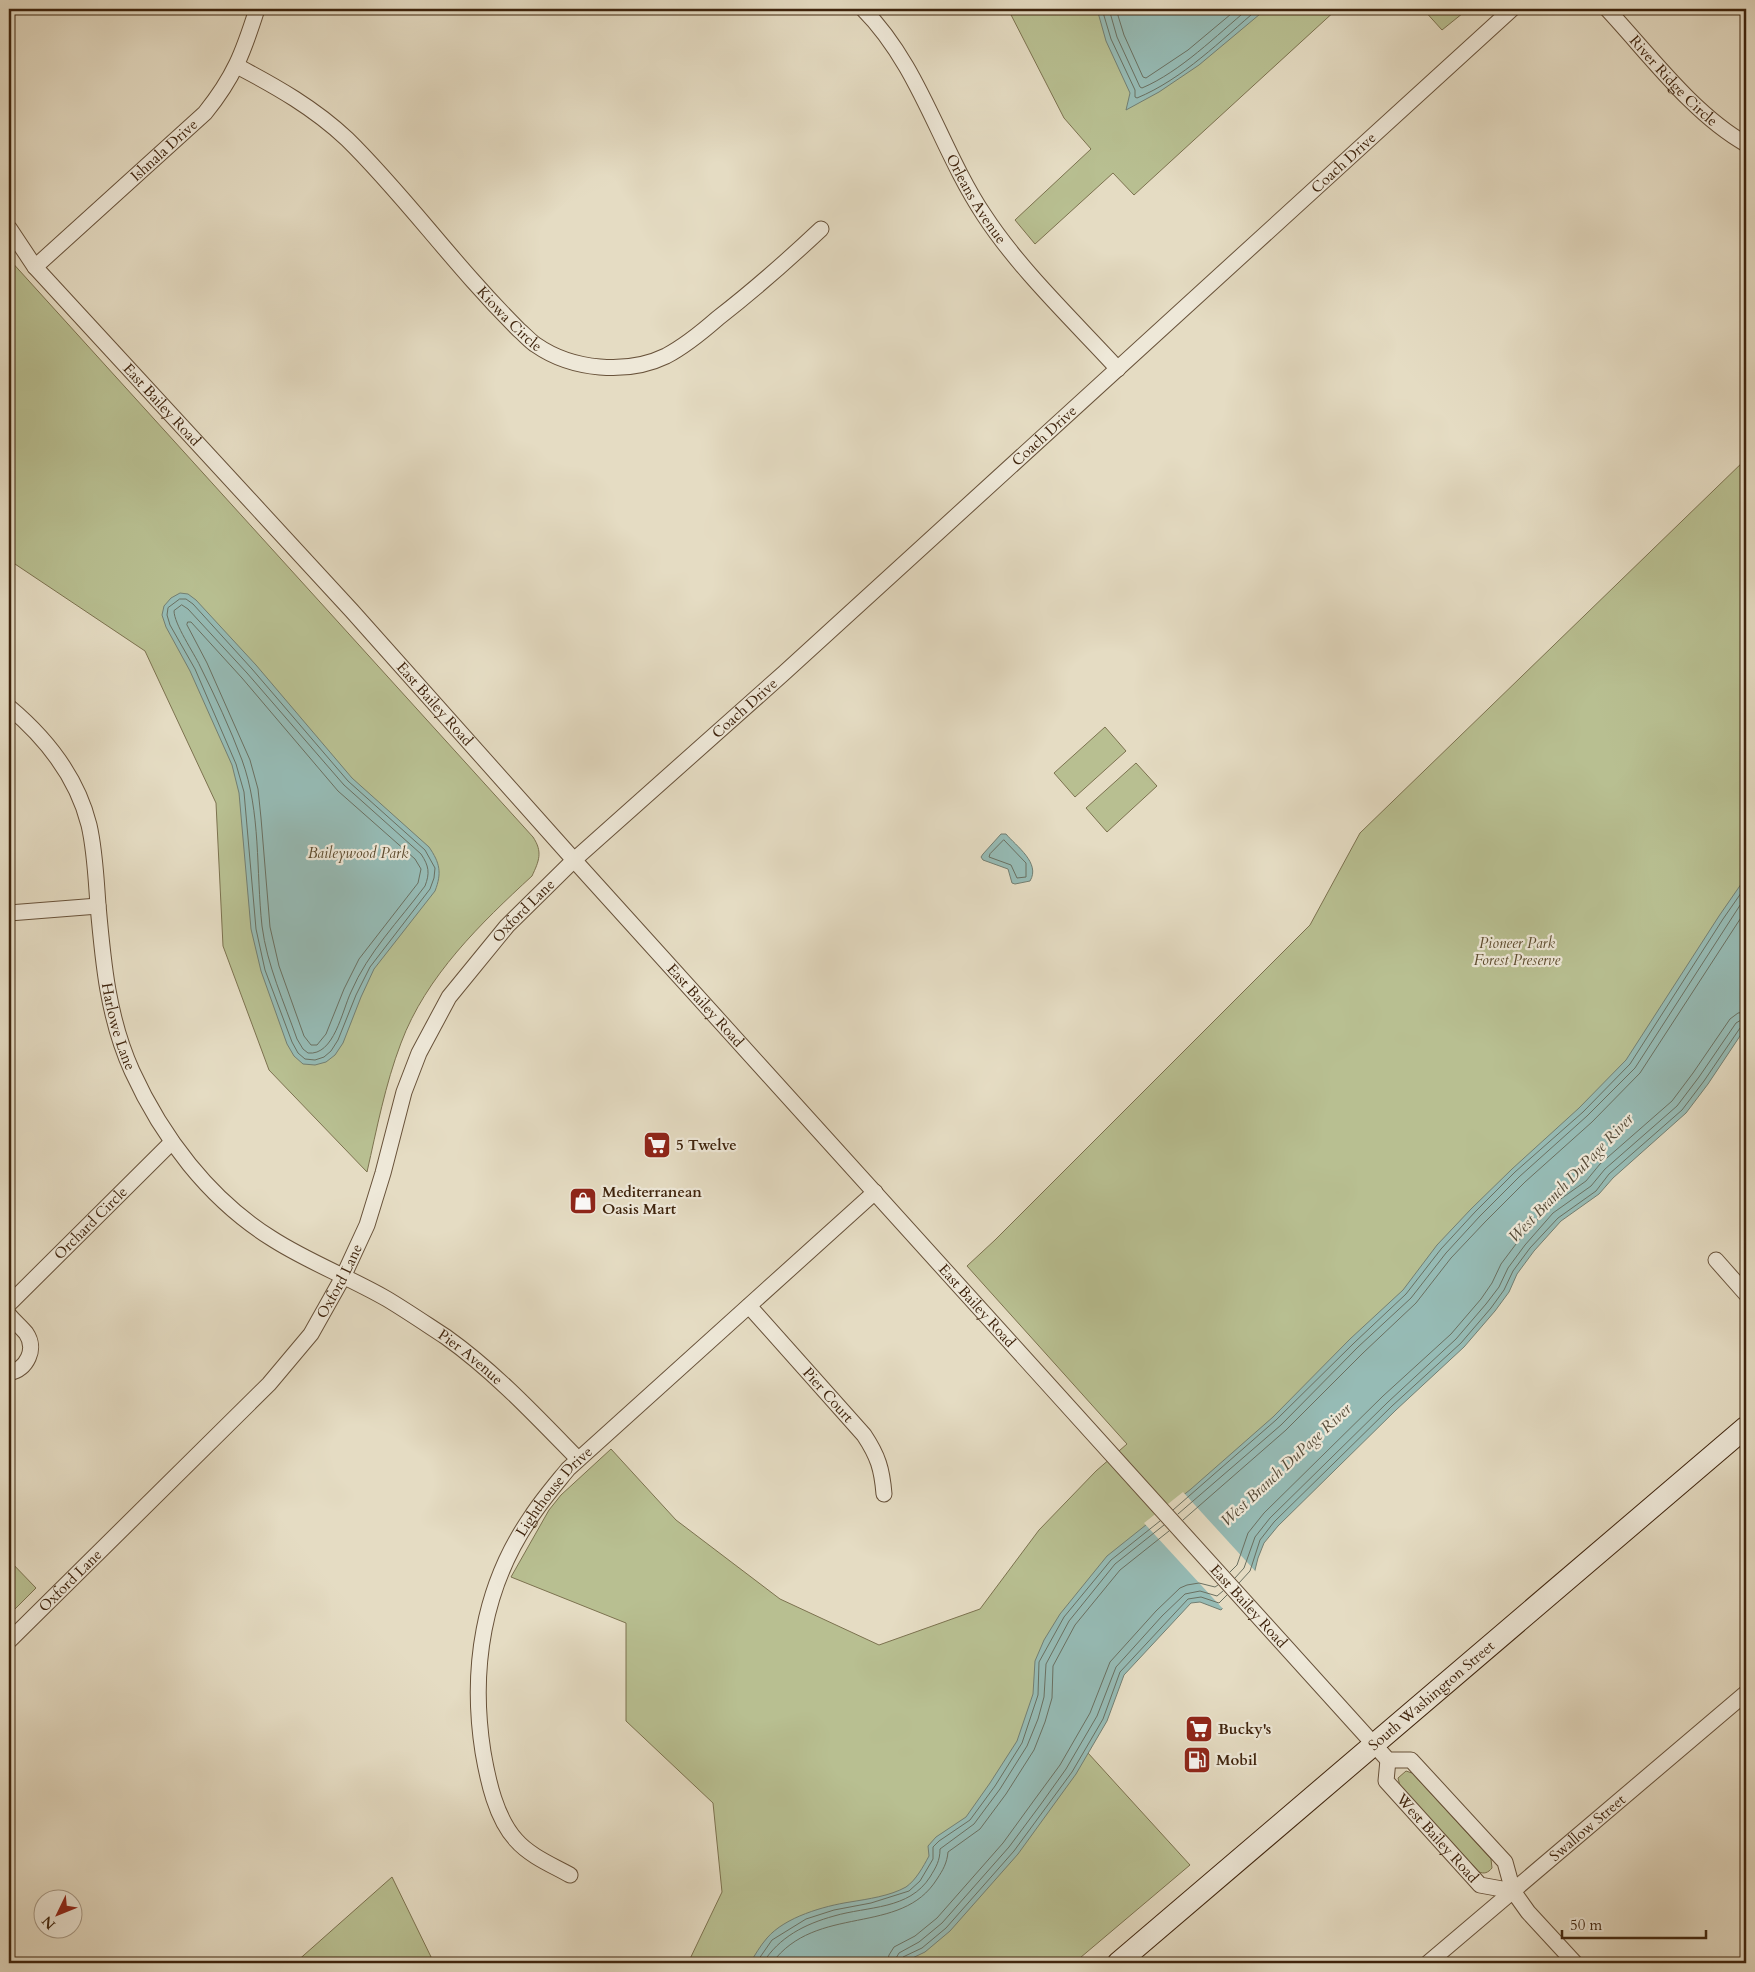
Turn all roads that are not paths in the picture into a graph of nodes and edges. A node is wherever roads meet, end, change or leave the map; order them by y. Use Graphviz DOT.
graph roads {
  1 [pos="257,9"];
  2 [pos="864,9"];
  3 [pos="1512,9"];
  4 [pos="1607,9"];
  5 [pos="237,66"];
  6 [pos="1746,144"];
  7 [pos="9,228"];
  8 [pos="822,229"];
  9 [pos="9,248"];
  10 [pos="35,267"];
  11 [pos="1118,370"];
  12 [pos="9,707"];
  13 [pos="574,860"];
  14 [pos="98,906"];
  15 [pos="9,913"];
  16 [pos="172,1142"];
  17 [pos="875,1192"];
  18 [pos="1716,1260"];
  19 [pos="343,1277"];
  20 [pos="1746,1294"];
  21 [pos="9,1304"];
  22 [pos="749,1306"];
  23 [pos="9,1316"];
  24 [pos="9,1373"];
  25 [pos="1746,1426"];
  26 [pos="578,1459"];
  27 [pos="884,1494"];
  28 [pos="9,1641"];
  29 [pos="1746,1693"];
  30 [pos="1381,1752"];
  31 [pos="570,1875"];
  32 [pos="1513,1892"];
  33 [pos="1118,1963"];
  34 [pos="1428,1963"];
  35 [pos="1575,1963"];
  1 -- 5 [label="street, Ishnala Drive"];
  2 -- 11 [label="street, Orleans Avenue"];
  3 -- 11 [label="street, Coach Drive"];
  4 -- 6 [label="street, River Ridge Circle"];
  5 -- 8 [label="street, Kiowa Circle"];
  5 -- 10 [label="street, Ishnala Drive"];
  7 -- 10 [label="street, East Bailey Road"];
  9 -- 10 [label="street, East Bailey Road"];
  10 -- 13 [label="street, East Bailey Road"];
  11 -- 13 [label="street, Coach Drive"];
  12 -- 14 [label="street, Harlowe Lane"];
  13 -- 17 [label="street, East Bailey Road"];
  13 -- 19 [label="street, Oxford Lane"];
  14 -- 15 [label="street"];
  14 -- 16 [label="street, Harlowe Lane"];
  16 -- 19 [label="street, Harlowe Lane"];
  16 -- 21 [label="street, Orchard Circle"];
  17 -- 22 [label="street, Lighthouse Drive"];
  17 -- 30 [label="street, East Bailey Road"];
  18 -- 20 [label="street"];
  19 -- 26 [label="street, Pier Avenue"];
  19 -- 28 [label="street, Oxford Lane"];
  22 -- 26 [label="street, Lighthouse Drive"];
  22 -- 27 [label="street, Pier Court"];
  23 -- 24 [label="street"];
  25 -- 30 [label="main road, South Washington Street"];
  26 -- 31 [label="street, Lighthouse Drive"];
  29 -- 32 [label="street, Swallow Street"];
  30 -- 32 [label="street"];
  30 -- 32 [label="street, West Bailey Road"];
  30 -- 33 [label="main road, South Washington Street"];
  32 -- 34 [label="street, Swallow Street"];
  32 -- 35 [label="street"];
}
